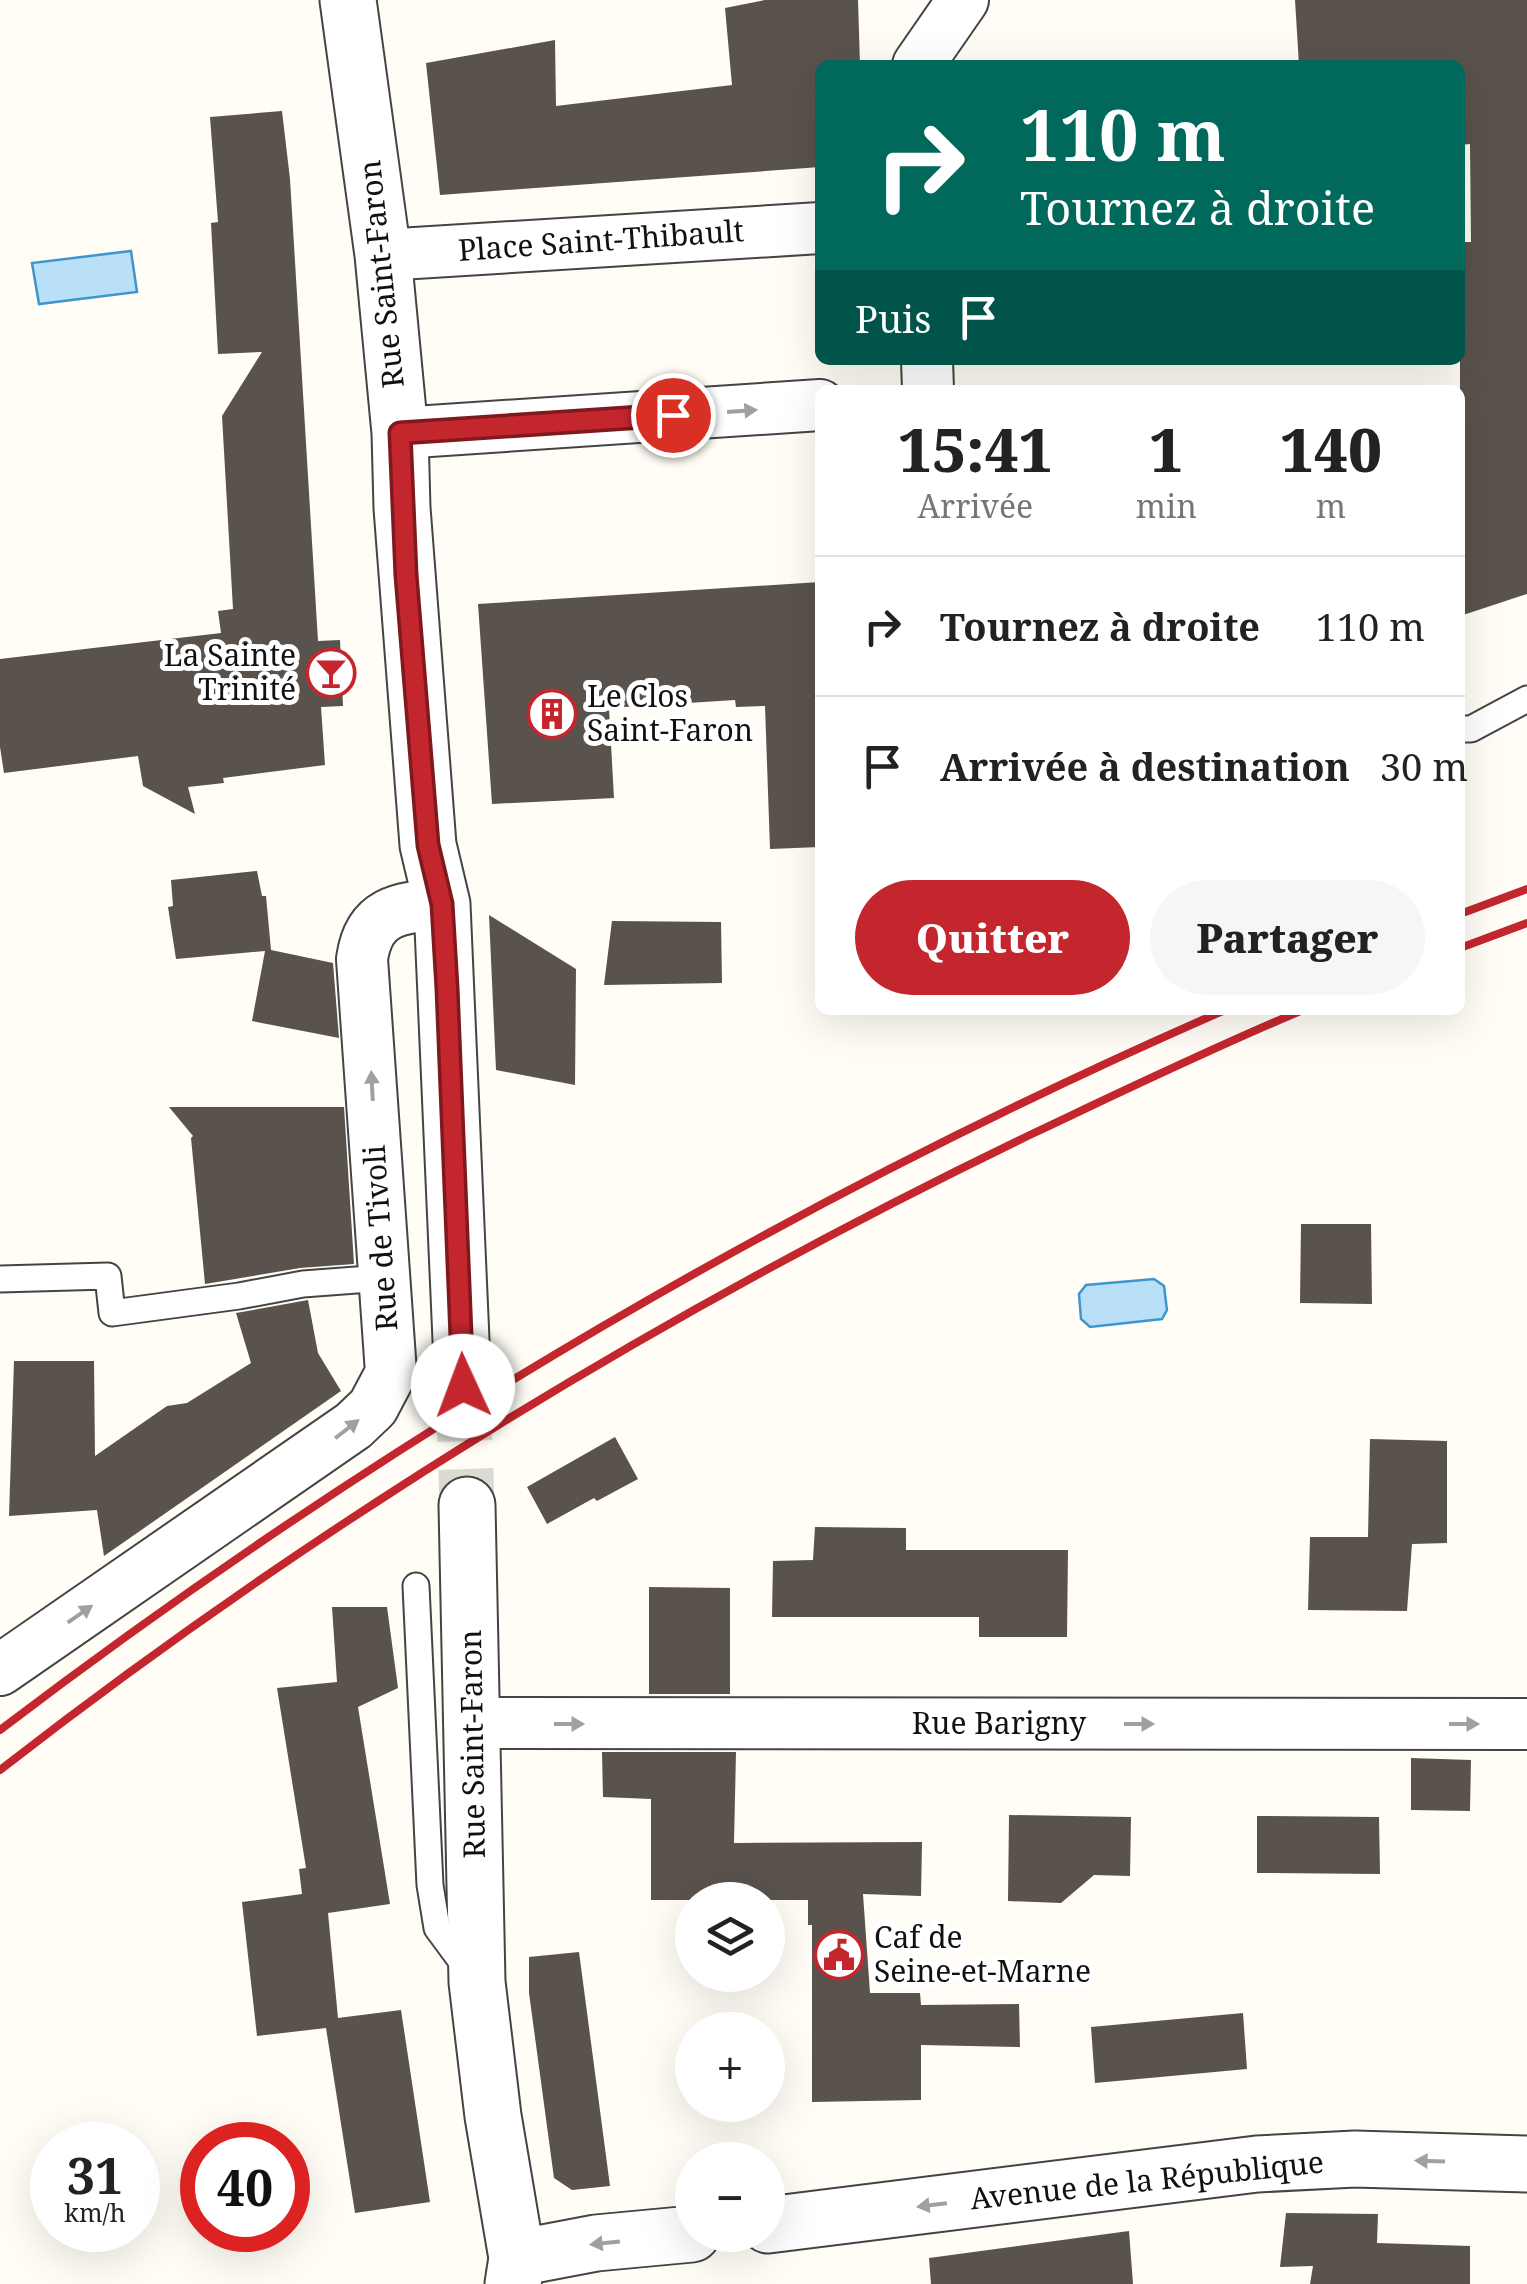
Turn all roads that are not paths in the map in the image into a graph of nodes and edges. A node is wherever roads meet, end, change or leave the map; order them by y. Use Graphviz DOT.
graph roads {
  1 [pos="348,0"];
  2 [pos="963,0"];
  3 [pos="921,60"];
  4 [pos="815,228"];
  5 [pos="382,255"];
  6 [pos="815,405"];
  7 [pos="400,433"];
  8 [pos="1527,699"];
  9 [pos="1465,729"];
  10 [pos="442,904"];
  11 [pos="383,1278"];
  12 [pos="0,1279"];
  13 [pos="463,1386"];
  14 [pos="467,1505"];
  15 [pos="416,1586"];
  16 [pos="0,1670"];
  17 [pos="471,1724"];
  18 [pos="1527,1724"];
  19 [pos="477,1982"];
  20 [pos="1527,2164"];
  21 [pos="785,2223"];
  22 [pos="675,2236"];
  23 [pos="515,2271"];
  1 -- 5 [label="street, Rue Saint-Faron"];
  2 -- 3 [label="street"];
  4 -- 5 [label="street, Place Saint-Thibault"];
  5 -- 7 [label="street, Rue Saint-Faron"];
  7 -- 6 [label="street, one-way"];
  7 -- 10 [label="street, Rue Saint-Faron"];
  8 -- 9 [label="lane"];
  11 -- 10 [label="street, Rue de Tivoli, one-way"];
  10 -- 13 [label="street, Rue Saint-Faron"];
  11 -- 12 [label="lane"];
  16 -- 11 [label="street, Rue de Tivoli, one-way"];
  14 -- 17 [label="street, Rue Saint-Faron"];
  15 -- 19 [label="lane, Rue Saint-Faron"];
  17 -- 18 [label="street, Rue Barigny, one-way"];
  17 -- 19 [label="street, Rue Saint-Faron"];
  19 -- 23 [label="street, Rue Saint-Faron"];
  20 -- 21 [label="street, Avenue de la République, one-way"];
  22 -- 23 [label="street, one-way"];
}
